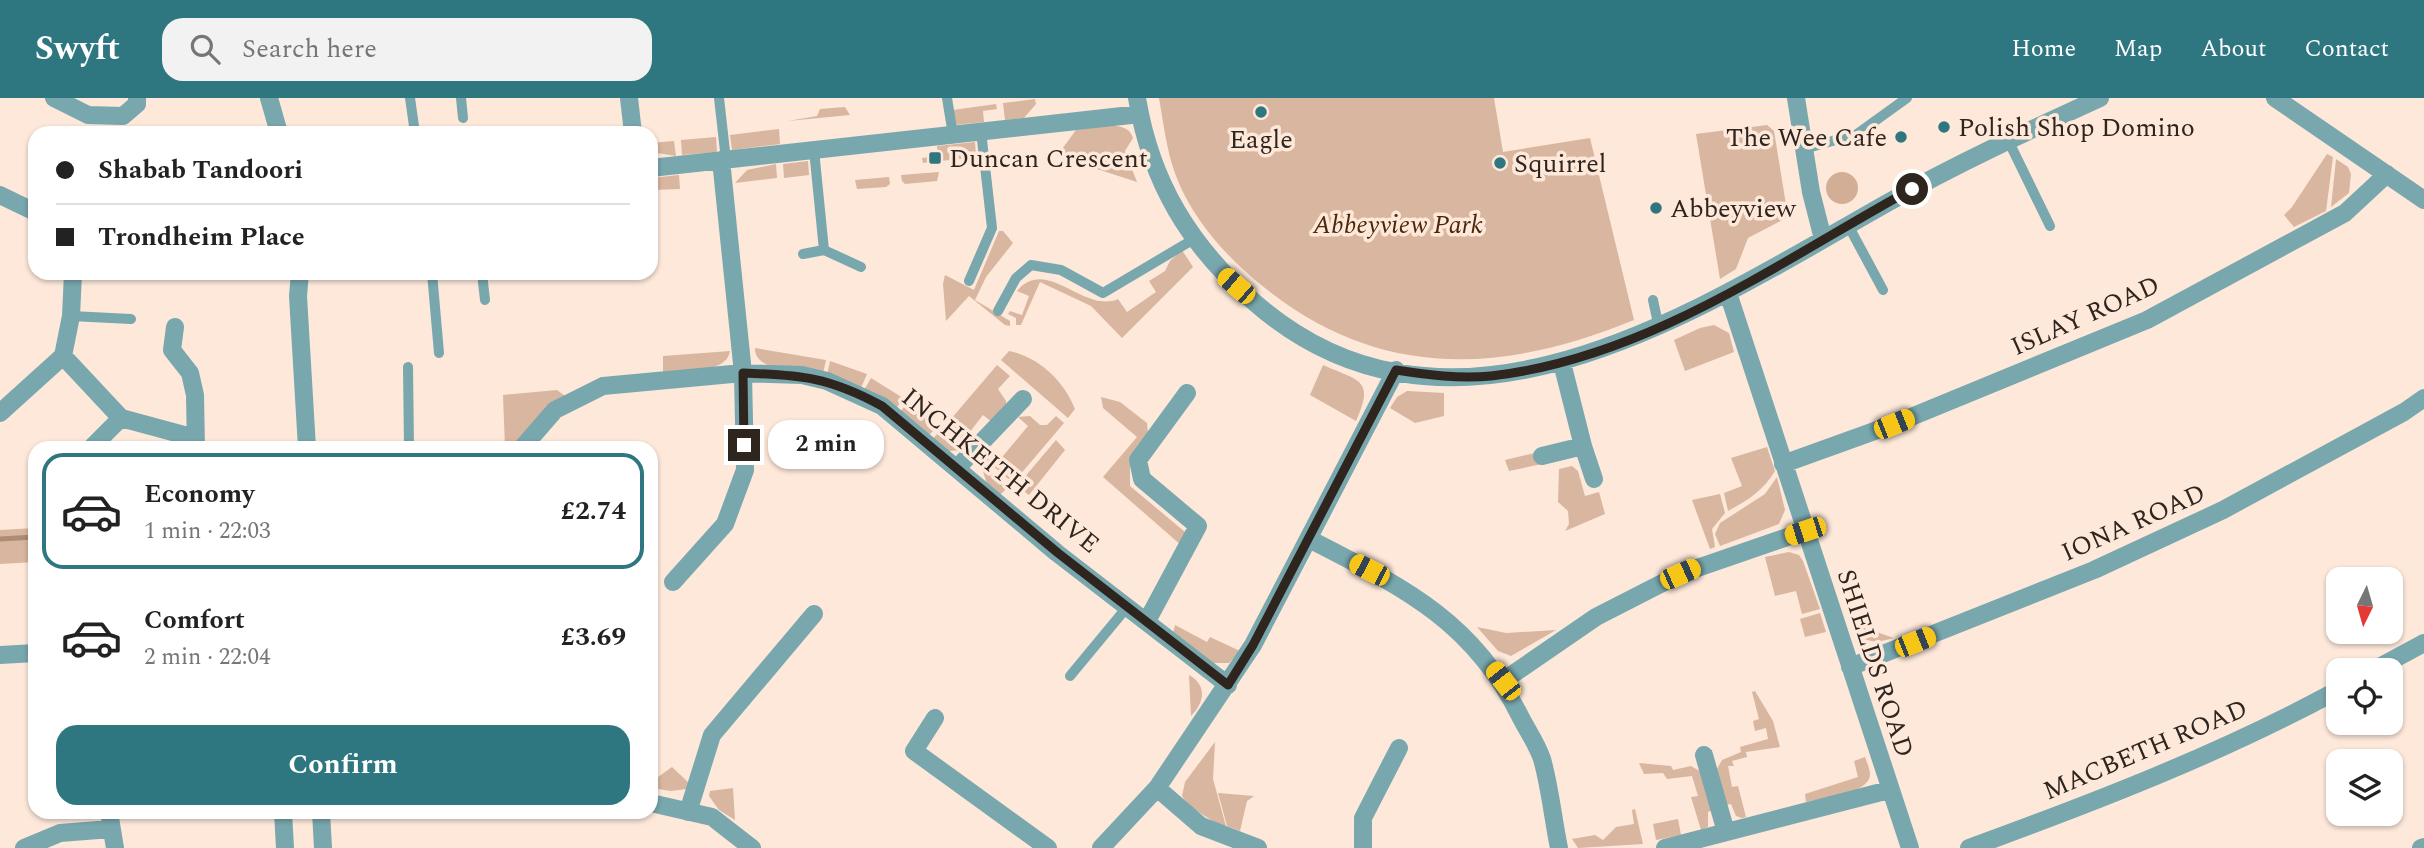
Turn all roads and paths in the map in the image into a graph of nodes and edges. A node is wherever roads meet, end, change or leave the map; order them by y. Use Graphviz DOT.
graph roads {
  1 [pos="54,98"];
  2 [pos="137,98"];
  3 [pos="269,98"];
  4 [pos="410,98"];
  5 [pos="461,98"];
  6 [pos="629,98"];
  7 [pos="719,98"];
  8 [pos="947,98"];
  9 [pos="1796,98"];
  10 [pos="1907,98"];
  11 [pos="2099,98"];
  12 [pos="2274,98"];
  13 [pos="1892,103"];
  14 [pos="1139,106"];
  15 [pos="463,118"];
  16 [pos="275,126"];
  17 [pos="414,126"];
  18 [pos="633,126"];
  19 [pos="981,131"];
  20 [pos="953,135"];
  21 [pos="2008,140"];
  22 [pos="1804,149"];
  23 [pos="814,150"];
  24 [pos="724,160"];
  25 [pos="658,167"];
  26 [pos="2387,174"];
  27 [pos="0,195"];
  28 [pos="2424,200"];
  29 [pos="28,209"];
  30 [pos="1848,225"];
  31 [pos="2050,226"];
  32 [pos="1194,239"];
  33 [pos="1823,239"];
  34 [pos="824,250"];
  35 [pos="803,254"];
  36 [pos="861,267"];
  37 [pos="73,280"];
  38 [pos="293,280"];
  39 [pos="299,280"];
  40 [pos="433,280"];
  41 [pos="483,280"];
  42 [pos="969,281"];
  43 [pos="1882,290"];
  44 [pos="1728,293"];
  45 [pos="298,296"];
  46 [pos="485,300"];
  47 [pos="1653,300"];
  48 [pos="998,311"];
  49 [pos="71,316"];
  50 [pos="131,319"];
  51 [pos="175,327"];
  52 [pos="1660,328"];
  53 [pos="439,354"];
  54 [pos="63,356"];
  55 [pos="1562,363"];
  56 [pos="408,367"];
  57 [pos="1396,370"];
  58 [pos="743,373"];
  59 [pos="1187,393"];
  60 [pos="2424,398"];
  61 [pos="1024,400"];
  62 [pos="0,414"];
  63 [pos="121,418"];
  64 [pos="98,441"];
  65 [pos="190,441"];
  66 [pos="196,441"];
  67 [pos="307,441"];
  68 [pos="410,441"];
  69 [pos="528,441"];
  70 [pos="1584,446"];
  71 [pos="1542,456"];
  72 [pos="1783,464"];
  73 [pos="957,468"];
  74 [pos="1594,480"];
  75 [pos="1805,531"];
  76 [pos="1309,539"];
  77 [pos="673,582"];
  78 [pos="1128,606"];
  79 [pos="814,614"];
  80 [pos="1147,621"];
  81 [pos="2424,643"];
  82 [pos="28,653"];
  83 [pos="0,654"];
  84 [pos="2396,658"];
  85 [pos="1850,667"];
  86 [pos="1070,677"];
  87 [pos="1503,681"];
  88 [pos="1228,685"];
  89 [pos="2326,697"];
  90 [pos="935,718"];
  91 [pos="1399,748"];
  92 [pos="1704,755"];
  93 [pos="1157,788"];
  94 [pos="1889,790"];
  95 [pos="658,805"];
  96 [pos="688,812"];
  97 [pos="283,819"];
  98 [pos="321,819"];
  99 [pos="110,820"];
  100 [pos="1726,832"];
  101 [pos="23,848"];
  102 [pos="115,848"];
  103 [pos="285,848"];
  104 [pos="323,848"];
  105 [pos="752,848"];
  106 [pos="1048,848"];
  107 [pos="1101,848"];
  108 [pos="1258,848"];
  109 [pos="1363,848"];
  110 [pos="1559,848"];
  111 [pos="1665,848"];
  112 [pos="1910,848"];
  113 [pos="1969,848"];
  1 -- 2 [label="street"];
  3 -- 16 [label="street"];
  4 -- 17 [label="lane"];
  5 -- 15 [label="lane"];
  6 -- 18 [label="street"];
  7 -- 24 [label="lane"];
  8 -- 20 [label="lane"];
  9 -- 22 [label="street"];
  10 -- 13 [label="lane"];
  11 -- 21 [label="street"];
  12 -- 26 [label="street"];
  13 -- 22 [label="lane"];
  14 -- 19 [label="street"];
  14 -- 32 [label="street"];
  19 -- 20 [label="street"];
  19 -- 42 [label="lane"];
  20 -- 23 [label="street"];
  21 -- 30 [label="street"];
  21 -- 31 [label="lane"];
  22 -- 33 [label="street"];
  23 -- 24 [label="street"];
  23 -- 34 [label="lane"];
  24 -- 25 [label="street"];
  24 -- 58 [label="street"];
  26 -- 28 [label="street"];
  26 -- 72 [label="street, ISLAY ROAD"];
  27 -- 29 [label="street"];
  30 -- 33 [label="street"];
  30 -- 43 [label="lane"];
  32 -- 48 [label="lane"];
  32 -- 57 [label="street"];
  33 -- 44 [label="street"];
  34 -- 35 [label="lane"];
  34 -- 36 [label="lane"];
  37 -- 49 [label="street"];
  38 -- 45 [label="street"];
  39 -- 45 [label="street"];
  40 -- 53 [label="lane"];
  41 -- 46 [label="lane"];
  44 -- 52 [label="street"];
  44 -- 72 [label="street, SHIELDS ROAD"];
  45 -- 67 [label="street"];
  47 -- 52 [label="lane"];
  49 -- 50 [label="lane"];
  49 -- 54 [label="street"];
  51 -- 66 [label="street"];
  52 -- 55 [label="street"];
  54 -- 62 [label="street"];
  54 -- 63 [label="street"];
  55 -- 57 [label="street"];
  55 -- 70 [label="street"];
  56 -- 68 [label="lane"];
  57 -- 76 [label="street"];
  58 -- 69 [label="street, INCHKEITH DRIVE"];
  58 -- 73 [label="street, INCHKEITH DRIVE"];
  58 -- 77 [label="street"];
  59 -- 80 [label="street"];
  60 -- 85 [label="street, IONA ROAD"];
  61 -- 73 [label="street"];
  63 -- 64 [label="street"];
  63 -- 65 [label="street"];
  70 -- 71 [label="street"];
  70 -- 74 [label="street"];
  72 -- 75 [label="street, SHIELDS ROAD"];
  73 -- 78 [label="street, INCHKEITH DRIVE"];
  75 -- 85 [label="street, SHIELDS ROAD"];
  75 -- 87 [label="street"];
  76 -- 87 [label="street"];
  76 -- 88 [label="street"];
  78 -- 80 [label="street, INCHKEITH DRIVE"];
  78 -- 86 [label="lane"];
  79 -- 96 [label="street"];
  80 -- 88 [label="street, INCHKEITH DRIVE"];
  81 -- 84 [label="street"];
  82 -- 83 [label="street"];
  85 -- 94 [label="street, SHIELDS ROAD"];
  87 -- 110 [label="street"];
  88 -- 93 [label="street"];
  89 -- 113 [label="street, MACBETH ROAD"];
  90 -- 106 [label="street"];
  91 -- 109 [label="street"];
  92 -- 100 [label="street"];
  93 -- 107 [label="street"];
  93 -- 108 [label="street"];
  94 -- 100 [label="street"];
  94 -- 112 [label="street, SHIELDS ROAD"];
  95 -- 96 [label="street"];
  96 -- 105 [label="street"];
  97 -- 103 [label="street"];
  98 -- 104 [label="street"];
  99 -- 101 [label="street"];
  99 -- 102 [label="street"];
  100 -- 111 [label="street"];
}
